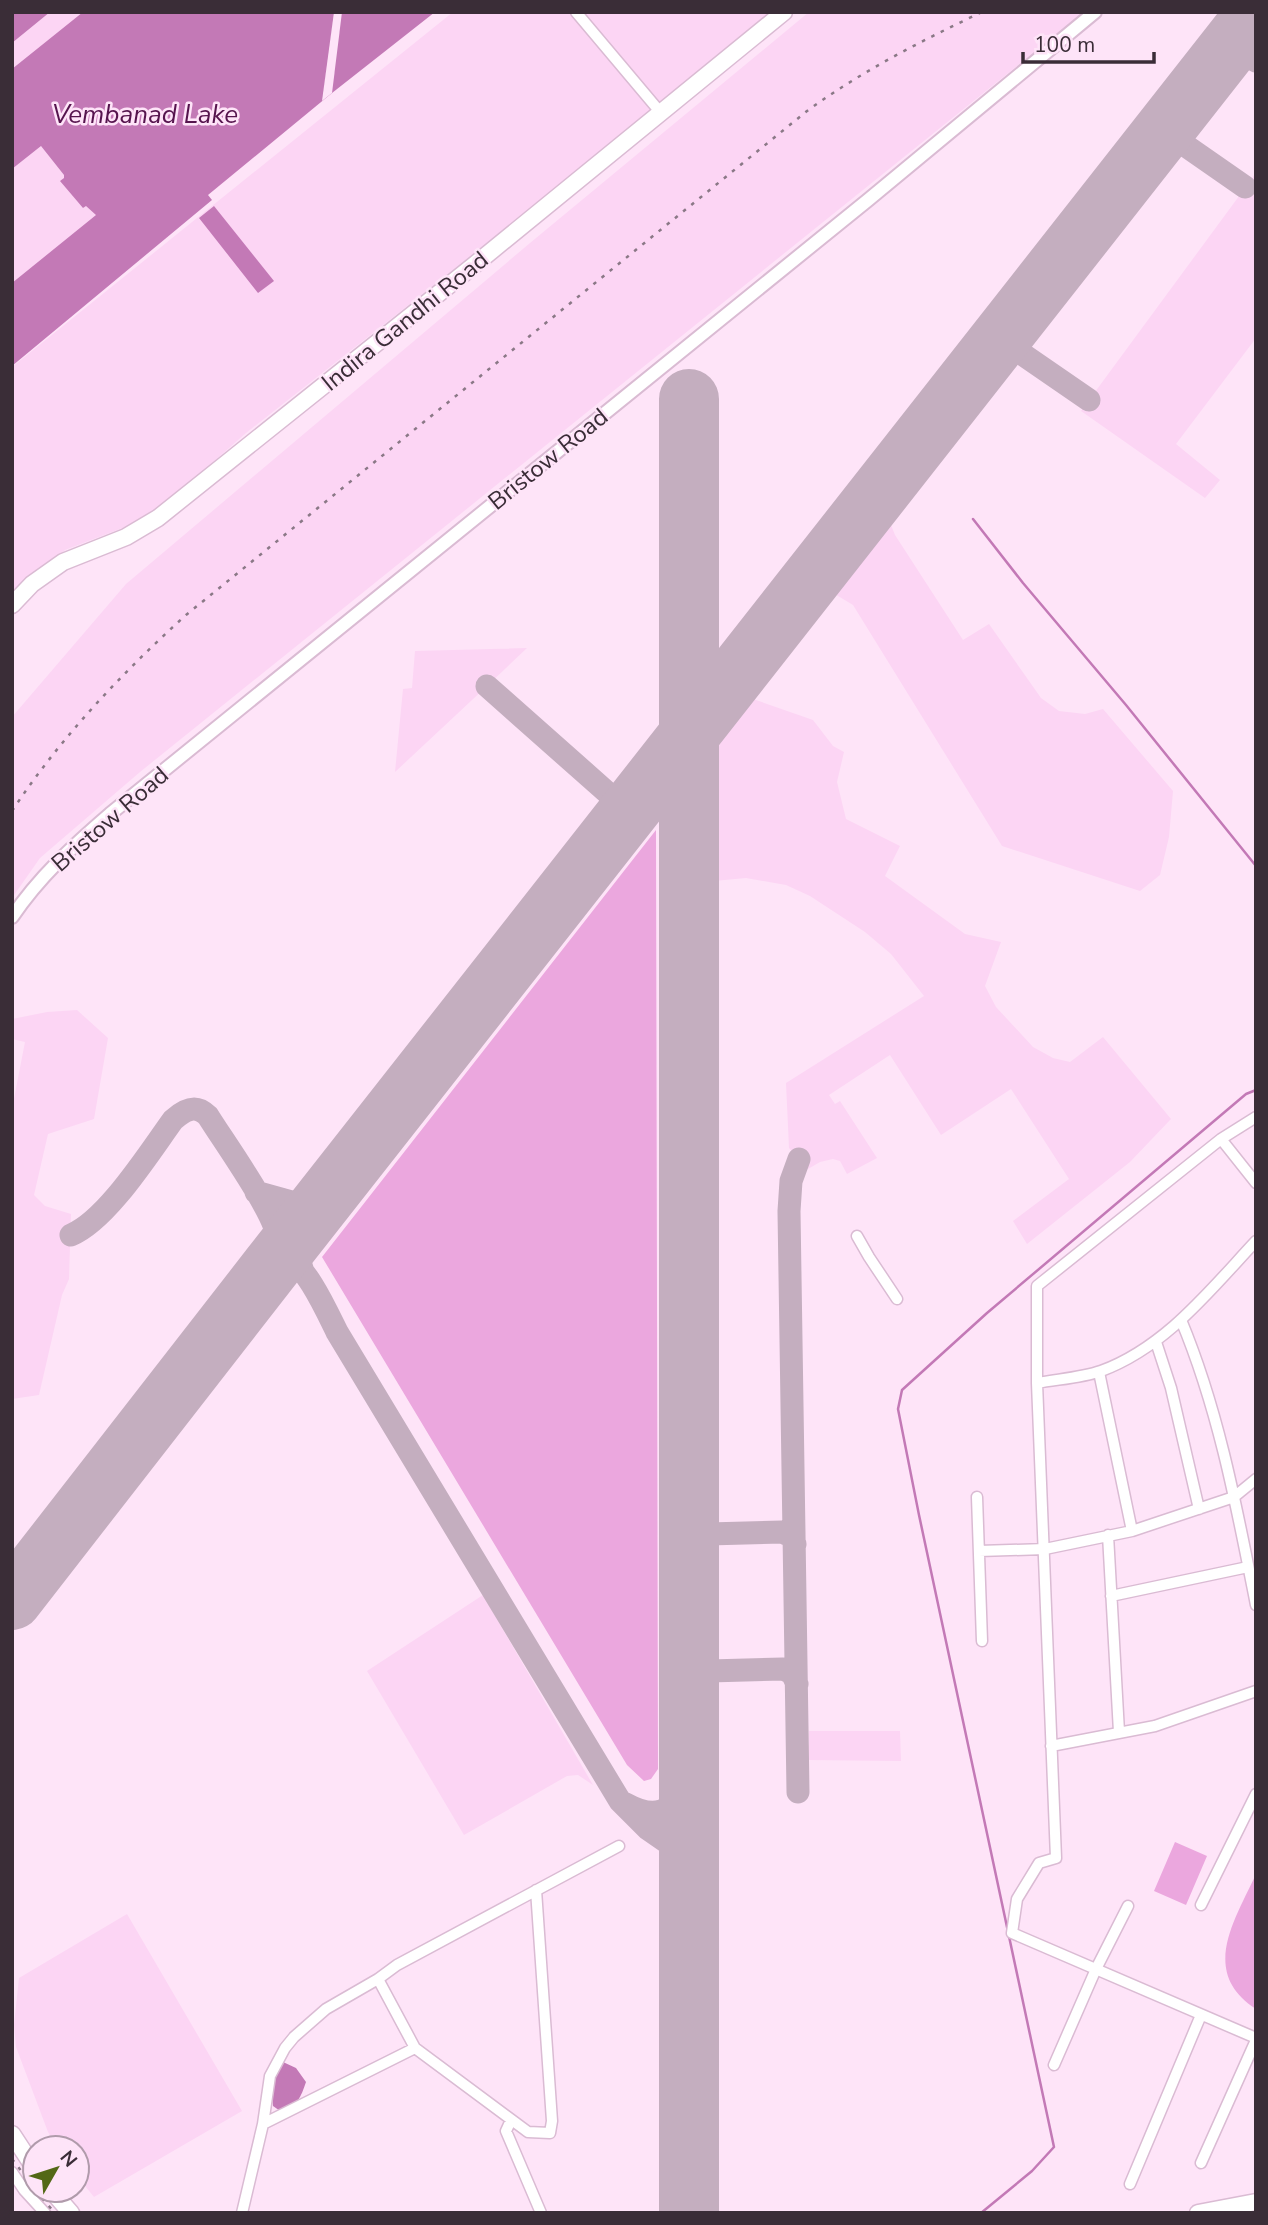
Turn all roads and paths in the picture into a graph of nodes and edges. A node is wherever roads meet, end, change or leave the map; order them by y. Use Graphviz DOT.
graph roads {
  1 [pos="576,12"];
  2 [pos="784,12"];
  3 [pos="1095,12"];
  4 [pos="661,113"];
  5 [pos="12,605"];
  6 [pos="12,917"];
  7 [pos="1256,1117"];
  8 [pos="1221,1139"];
  9 [pos="1256,1183"];
  10 [pos="857,1236"];
  11 [pos="1256,1241"];
  12 [pos="897,1299"];
  13 [pos="1181,1320"];
  14 [pos="1156,1342"];
  15 [pos="1099,1372"];
  16 [pos="1037,1383"];
  17 [pos="1256,1479"];
  18 [pos="977,1497"];
  19 [pos="1234,1497"];
  20 [pos="1199,1509"];
  21 [pos="1132,1531"];
  22 [pos="1108,1535"];
  23 [pos="1045,1549"];
  24 [pos="979,1550"];
  25 [pos="1248,1567"];
  26 [pos="1111,1596"];
  27 [pos="1256,1605"];
  28 [pos="982,1641"];
  29 [pos="1256,1691"];
  30 [pos="1119,1732"];
  31 [pos="1051,1746"];
  32 [pos="1256,1794"];
  33 [pos="619,1846"];
  34 [pos="536,1890"];
  35 [pos="1201,1905"];
  36 [pos="1128,1906"];
  37 [pos="1096,1969"];
  38 [pos="378,1979"];
  39 [pos="1201,2015"];
  40 [pos="1256,2039"];
  41 [pos="415,2048"];
  42 [pos="1054,2065"];
  43 [pos="511,2120"];
  44 [pos="263,2124"];
  45 [pos="1201,2163"];
  46 [pos="12,2172"];
  47 [pos="1130,2183"];
  48 [pos="1256,2202"];
  49 [pos="45,2213"];
  50 [pos="242,2213"];
  51 [pos="541,2213"];
  52 [pos="1198,2213"];
  1 -- 4 [label="street"];
  2 -- 4 [label="main road, Indira Gandhi Road"];
  3 -- 6 [label="street, Bristow Road"];
  4 -- 5 [label="main road, Indira Gandhi Road"];
  7 -- 8 [label="street"];
  8 -- 9 [label="street"];
  8 -- 16 [label="street"];
  10 -- 12 [label="street"];
  11 -- 13 [label="street"];
  13 -- 14 [label="street"];
  13 -- 19 [label="street"];
  14 -- 15 [label="street"];
  14 -- 20 [label="street"];
  15 -- 16 [label="street"];
  15 -- 21 [label="street"];
  16 -- 23 [label="street"];
  17 -- 19 [label="street"];
  18 -- 24 [label="street"];
  19 -- 20 [label="street"];
  19 -- 25 [label="street"];
  20 -- 21 [label="street"];
  21 -- 22 [label="street"];
  22 -- 23 [label="street"];
  22 -- 26 [label="street"];
  23 -- 24 [label="street"];
  23 -- 31 [label="street"];
  24 -- 28 [label="street"];
  25 -- 26 [label="street"];
  25 -- 27 [label="street"];
  26 -- 30 [label="street"];
  29 -- 30 [label="street"];
  30 -- 31 [label="street"];
  31 -- 37 [label="street"];
  32 -- 35 [label="street"];
  33 -- 34 [label="street"];
  34 -- 38 [label="street"];
  34 -- 43 [label="street"];
  36 -- 37 [label="street"];
  37 -- 39 [label="street"];
  37 -- 42 [label="street"];
  38 -- 41 [label="street"];
  38 -- 44 [label="street"];
  39 -- 40 [label="street"];
  39 -- 47 [label="street"];
  40 -- 45 [label="street"];
  41 -- 43 [label="street"];
  41 -- 44 [label="street"];
  43 -- 51 [label="street"];
  44 -- 50 [label="street"];
  46 -- 49 [label="street"];
  48 -- 52 [label="main road"];
}
